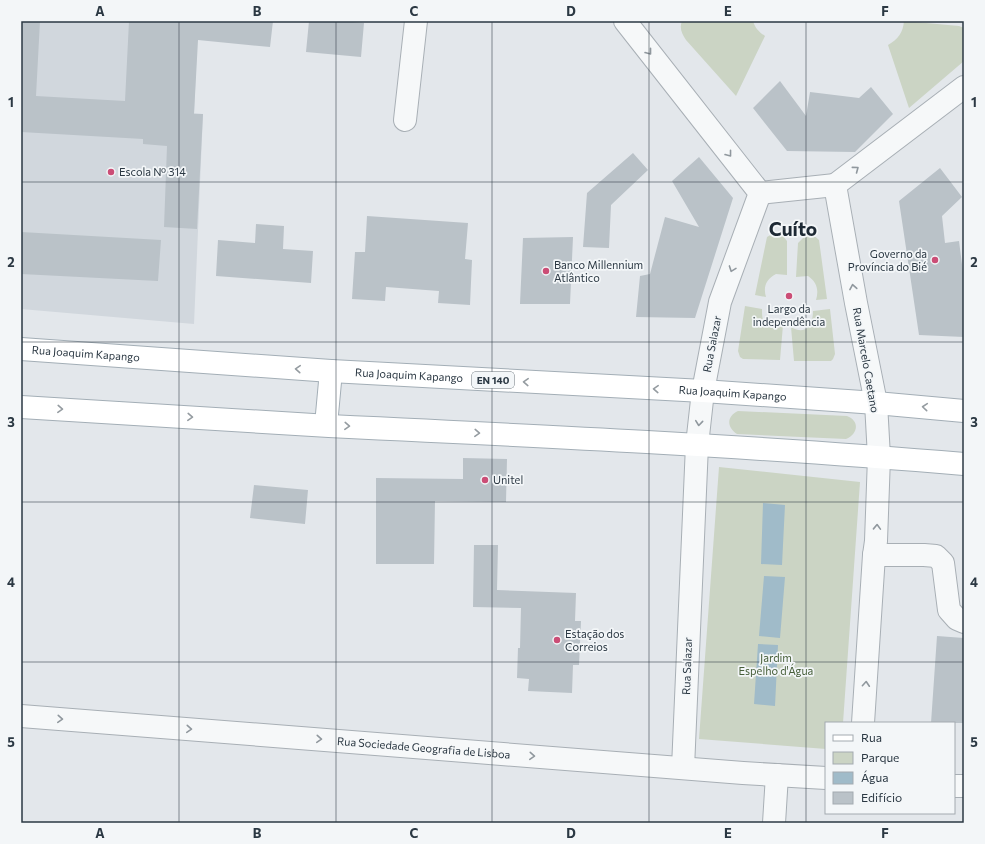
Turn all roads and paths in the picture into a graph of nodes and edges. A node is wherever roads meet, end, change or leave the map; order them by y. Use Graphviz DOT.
graph roads {
  1 [pos="416,21"];
  2 [pos="625,21"];
  3 [pos="964,87"];
  4 [pos="405,120"];
  5 [pos="835,185"];
  6 [pos="760,193"];
  7 [pos="21,349"];
  8 [pos="331,371"];
  9 [pos="703,391"];
  10 [pos="876,403"];
  11 [pos="21,407"];
  12 [pos="964,411"];
  13 [pos="326,425"];
  14 [pos="697,445"];
  15 [pos="879,456"];
  16 [pos="964,464"];
  17 [pos="874,555"];
  18 [pos="964,622"];
  19 [pos="21,716"];
  20 [pos="863,722"];
  21 [pos="683,768"];
  22 [pos="777,775"];
  23 [pos="825,778"];
  24 [pos="774,823"];
  1 -- 4 [label="street"];
  2 -- 6 [label="street, one-way"];
  5 -- 3 [label="street, one-way"];
  5 -- 6 [label="street"];
  10 -- 5 [label="street, Rua Marcelo Caetano, one-way"];
  6 -- 9 [label="street, Rua Salazar, one-way"];
  8 -- 7 [label="main road, Rua Joaquim Kapango / EN 140, one-way"];
  9 -- 8 [label="main road, Rua Joaquim Kapango / EN 140, one-way"];
  8 -- 13 [label="main road"];
  9 -- 10 [label="main road, Rua Joaquim Kapango / EN 140"];
  9 -- 14 [label="street, Rua Salazar, one-way"];
  12 -- 10 [label="main road, Rua Joaquim Kapango / EN 140, one-way"];
  10 -- 15 [label="street, Rua Marcelo Caetano"];
  11 -- 13 [label="main road, one-way"];
  13 -- 14 [label="main road, one-way"];
  14 -- 15 [label="main road"];
  14 -- 21 [label="street, Rua Salazar"];
  15 -- 16 [label="main road"];
  17 -- 15 [label="street, Rua Marcelo Caetano, one-way"];
  17 -- 18 [label="street"];
  20 -- 17 [label="street, Rua Marcelo Caetano, one-way"];
  19 -- 21 [label="street, Rua Sociedade Geografia de Lisboa, one-way"];
  21 -- 22 [label="street, Rua Sociedade Geografia de Lisboa"];
  22 -- 23 [label="street, Rua Sociedade Geografia de Lisboa"];
  22 -- 24 [label="street"];
}
